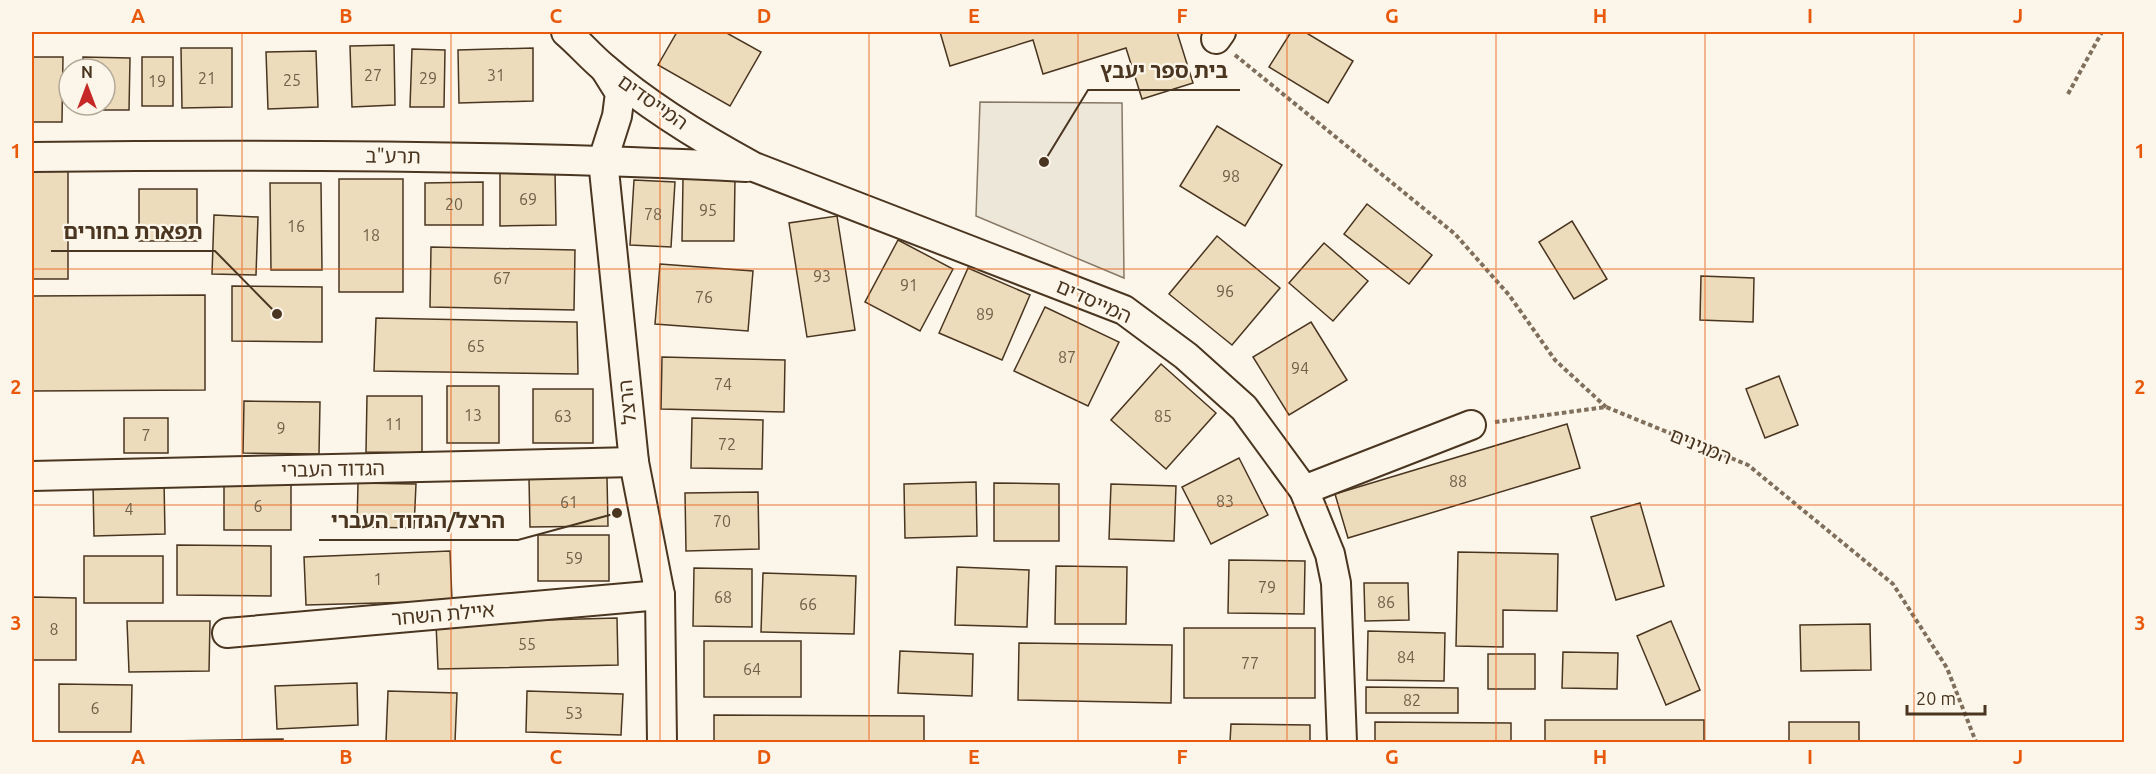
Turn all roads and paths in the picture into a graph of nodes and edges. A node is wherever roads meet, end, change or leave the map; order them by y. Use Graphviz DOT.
graph roads {
  1 [pos="566,32"];
  2 [pos="2102,32"];
  3 [pos="1219,35"];
  4 [pos="604,68"];
  5 [pos="2067,94"];
  6 [pos="32,157"];
  7 [pos="603,160"];
  8 [pos="754,167"];
  9 [pos="1606,407"];
  10 [pos="1471,425"];
  11 [pos="634,462"];
  12 [pos="32,476"];
  13 [pos="1304,490"];
  14 [pos="660,595"];
  15 [pos="227,633"];
  16 [pos="662,742"];
  17 [pos="1342,742"];
  18 [pos="1976,742"];
  1 -- 4 [label="street"];
  2 -- 5 [label="path"];
  3 -- 9 [label="path"];
  4 -- 7 [label="street, הרצל"];
  4 -- 8 [label="street, המייסדים"];
  6 -- 7 [label="street, תרע\"ב"];
  7 -- 8 [label="street, תרע\"ב"];
  7 -- 11 [label="street, הרצל"];
  8 -- 13 [label="street, המייסדים"];
  9 -- 10 [label="path, המגינים"];
  9 -- 18 [label="path, המגינים"];
  10 -- 13 [label="street"];
  11 -- 12 [label="street, הגדוד העברי"];
  11 -- 14 [label="street, הרצל"];
  13 -- 17 [label="street, המייסדים"];
  14 -- 15 [label="street, איילת השחר"];
  14 -- 16 [label="street, הרצל"];
}
